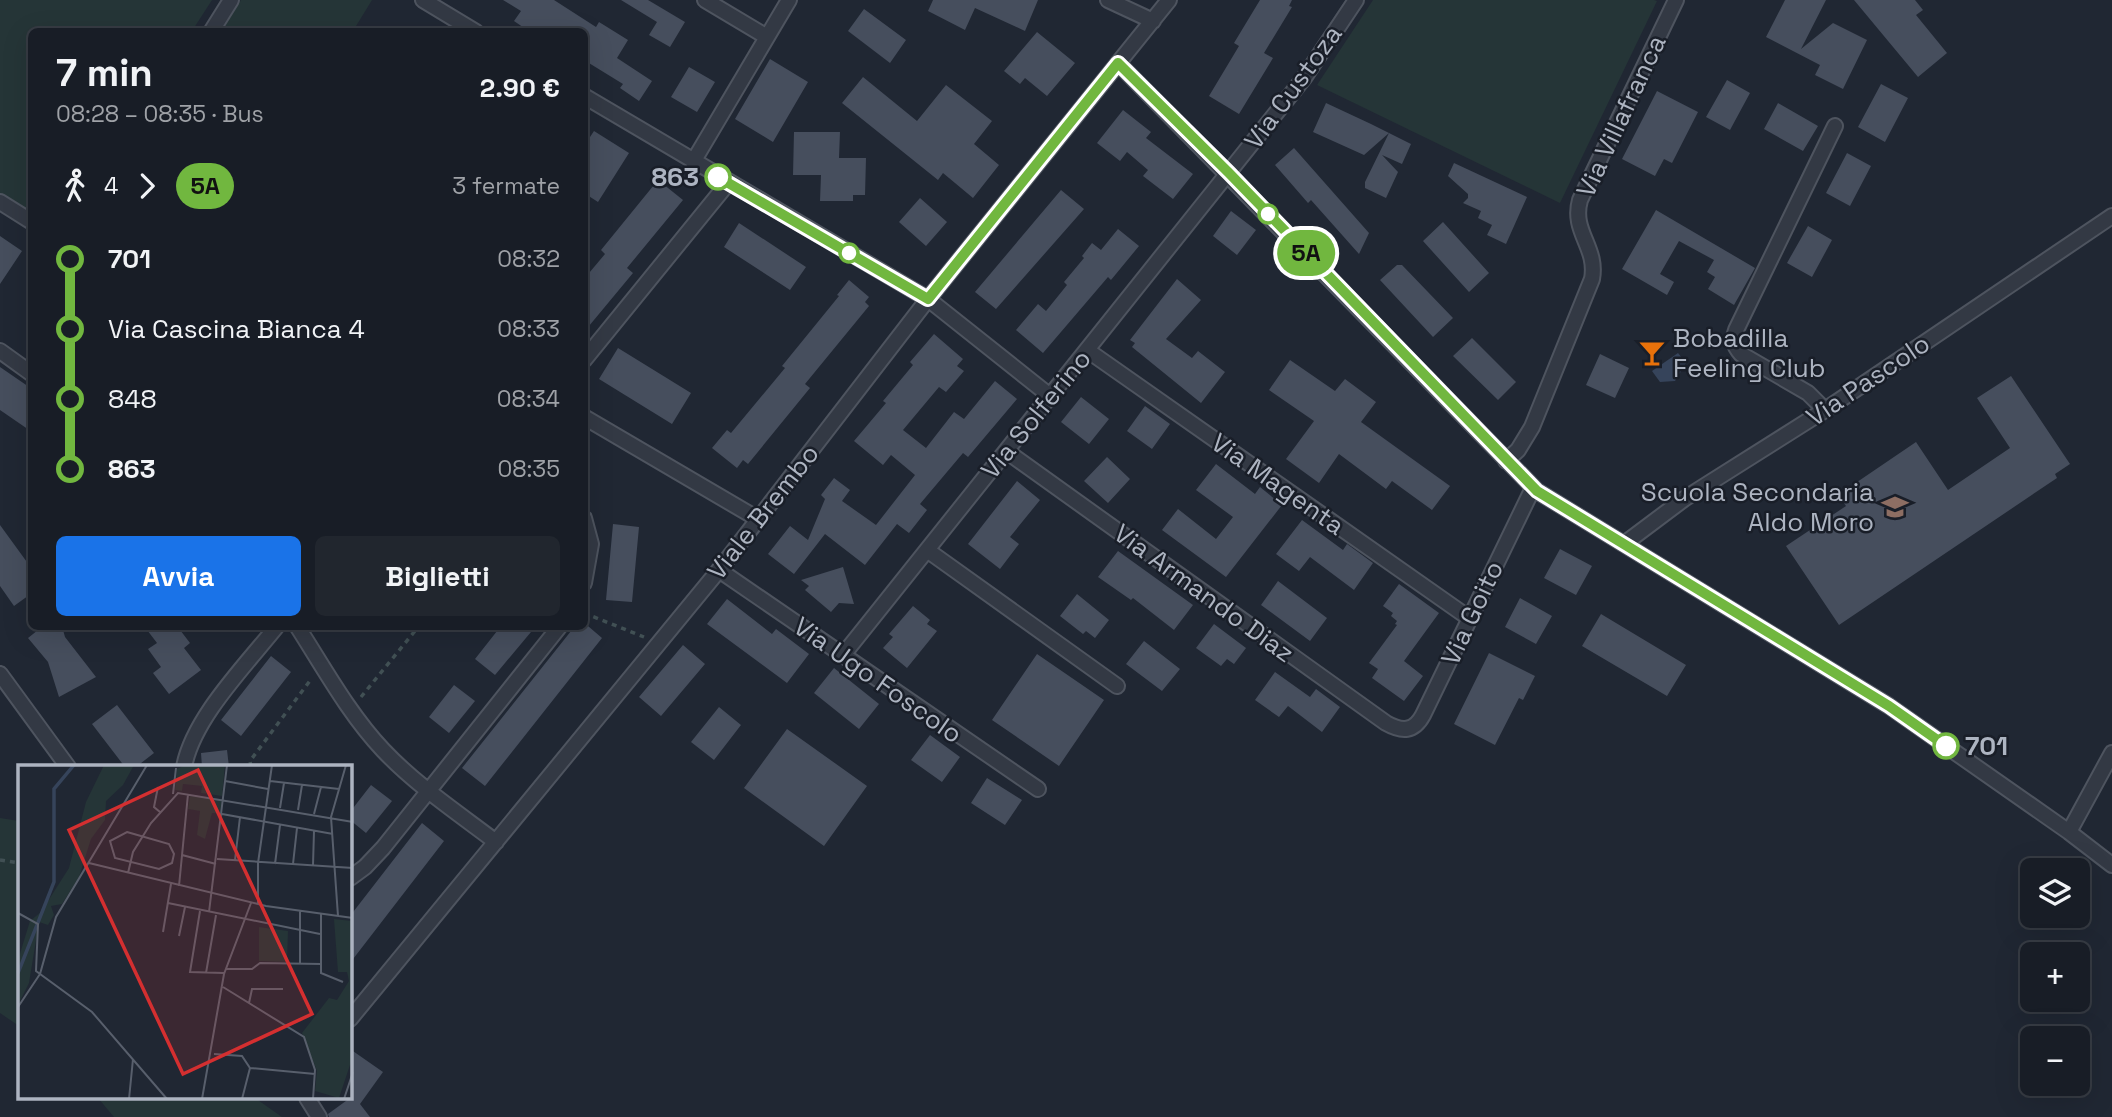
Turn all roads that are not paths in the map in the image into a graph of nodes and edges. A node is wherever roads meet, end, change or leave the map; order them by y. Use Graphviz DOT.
graph roads {
  1 [pos="231,0"];
  2 [pos="423,0"];
  3 [pos="705,0"];
  4 [pos="789,0"];
  5 [pos="1108,0"];
  6 [pos="1169,0"];
  7 [pos="1356,0"];
  8 [pos="1676,0"];
  9 [pos="1153,21"];
  10 [pos="214,28"];
  11 [pos="469,28"];
  12 [pos="767,37"];
  13 [pos="1118,63"];
  14 [pos="588,98"];
  15 [pos="1835,126"];
  16 [pos="693,162"];
  17 [pos="1229,173"];
  18 [pos="728,183"];
  19 [pos="0,202"];
  20 [pos="2112,216"];
  21 [pos="28,220"];
  22 [pos="928,299"];
  23 [pos="1087,350"];
  24 [pos="0,351"];
  25 [pos="588,355"];
  26 [pos="28,371"];
  27 [pos="1050,396"];
  28 [pos="1825,410"];
  29 [pos="588,419"];
  30 [pos="1006,451"];
  31 [pos="1506,461"];
  32 [pos="1533,488"];
  33 [pos="758,519"];
  34 [pos="588,528"];
  35 [pos="1624,544"];
  36 [pos="927,551"];
  37 [pos="588,566"];
  38 [pos="719,570"];
  39 [pos="1469,618"];
  40 [pos="274,630"];
  41 [pos="300,630"];
  42 [pos="557,630"];
  43 [pos="843,655"];
  44 [pos="0,674"];
  45 [pos="1117,686"];
  46 [pos="1405,730"];
  47 [pos="2112,753"];
  48 [pos="67,765"];
  49 [pos="184,765"];
  50 [pos="1038,789"];
  51 [pos="429,790"];
  52 [pos="2069,832"];
  53 [pos="496,842"];
  54 [pos="2112,865"];
  55 [pos="352,876"];
  56 [pos="352,1017"];
  57 [pos="308,1100"];
  58 [pos="319,1117"];
  1 -- 10 [label="street"];
  2 -- 11 [label="street"];
  3 -- 12 [label="street"];
  4 -- 12 [label="street"];
  5 -- 9 [label="street"];
  6 -- 9 [label="street, Viale Brembo"];
  7 -- 17 [label="street, Via Custoza"];
  8 -- 31 [label="street, Via Villafranca"];
  9 -- 13 [label="street, Viale Brembo"];
  12 -- 16 [label="street"];
  13 -- 17 [label="street"];
  13 -- 22 [label="street, Viale Brembo"];
  14 -- 16 [label="street"];
  15 -- 28 [label="street"];
  16 -- 18 [label="street"];
  17 -- 23 [label="street, Via Solferino"];
  17 -- 31 [label="street"];
  18 -- 22 [label="street"];
  18 -- 25 [label="street"];
  19 -- 21 [label="street"];
  20 -- 28 [label="street, Via Pascolo"];
  22 -- 27 [label="street"];
  22 -- 33 [label="street, Viale Brembo"];
  23 -- 27 [label="street, Via Solferino"];
  23 -- 39 [label="street, Via Magenta"];
  24 -- 26 [label="street"];
  27 -- 30 [label="street, Via Solferino"];
  28 -- 35 [label="street, Via Pascolo"];
  29 -- 33 [label="street"];
  30 -- 36 [label="street, Via Solferino"];
  30 -- 46 [label="street, Via Armando Diaz"];
  31 -- 32 [label="street"];
  32 -- 35 [label="street"];
  32 -- 39 [label="street, Via Goito"];
  33 -- 38 [label="street, Viale Brembo"];
  34 -- 37 [label="street"];
  35 -- 52 [label="street"];
  36 -- 43 [label="street, Via Solferino"];
  36 -- 45 [label="street"];
  38 -- 43 [label="street, Via Ugo Foscolo"];
  38 -- 53 [label="street, Viale Brembo"];
  39 -- 46 [label="street, Via Goito"];
  40 -- 49 [label="street"];
  41 -- 51 [label="street"];
  42 -- 51 [label="street"];
  43 -- 50 [label="street, Via Ugo Foscolo"];
  44 -- 48 [label="street"];
  47 -- 52 [label="street"];
  51 -- 53 [label="street"];
  51 -- 55 [label="street"];
  52 -- 54 [label="street"];
  53 -- 56 [label="street, Viale Brembo"];
  57 -- 58 [label="street"];
}
